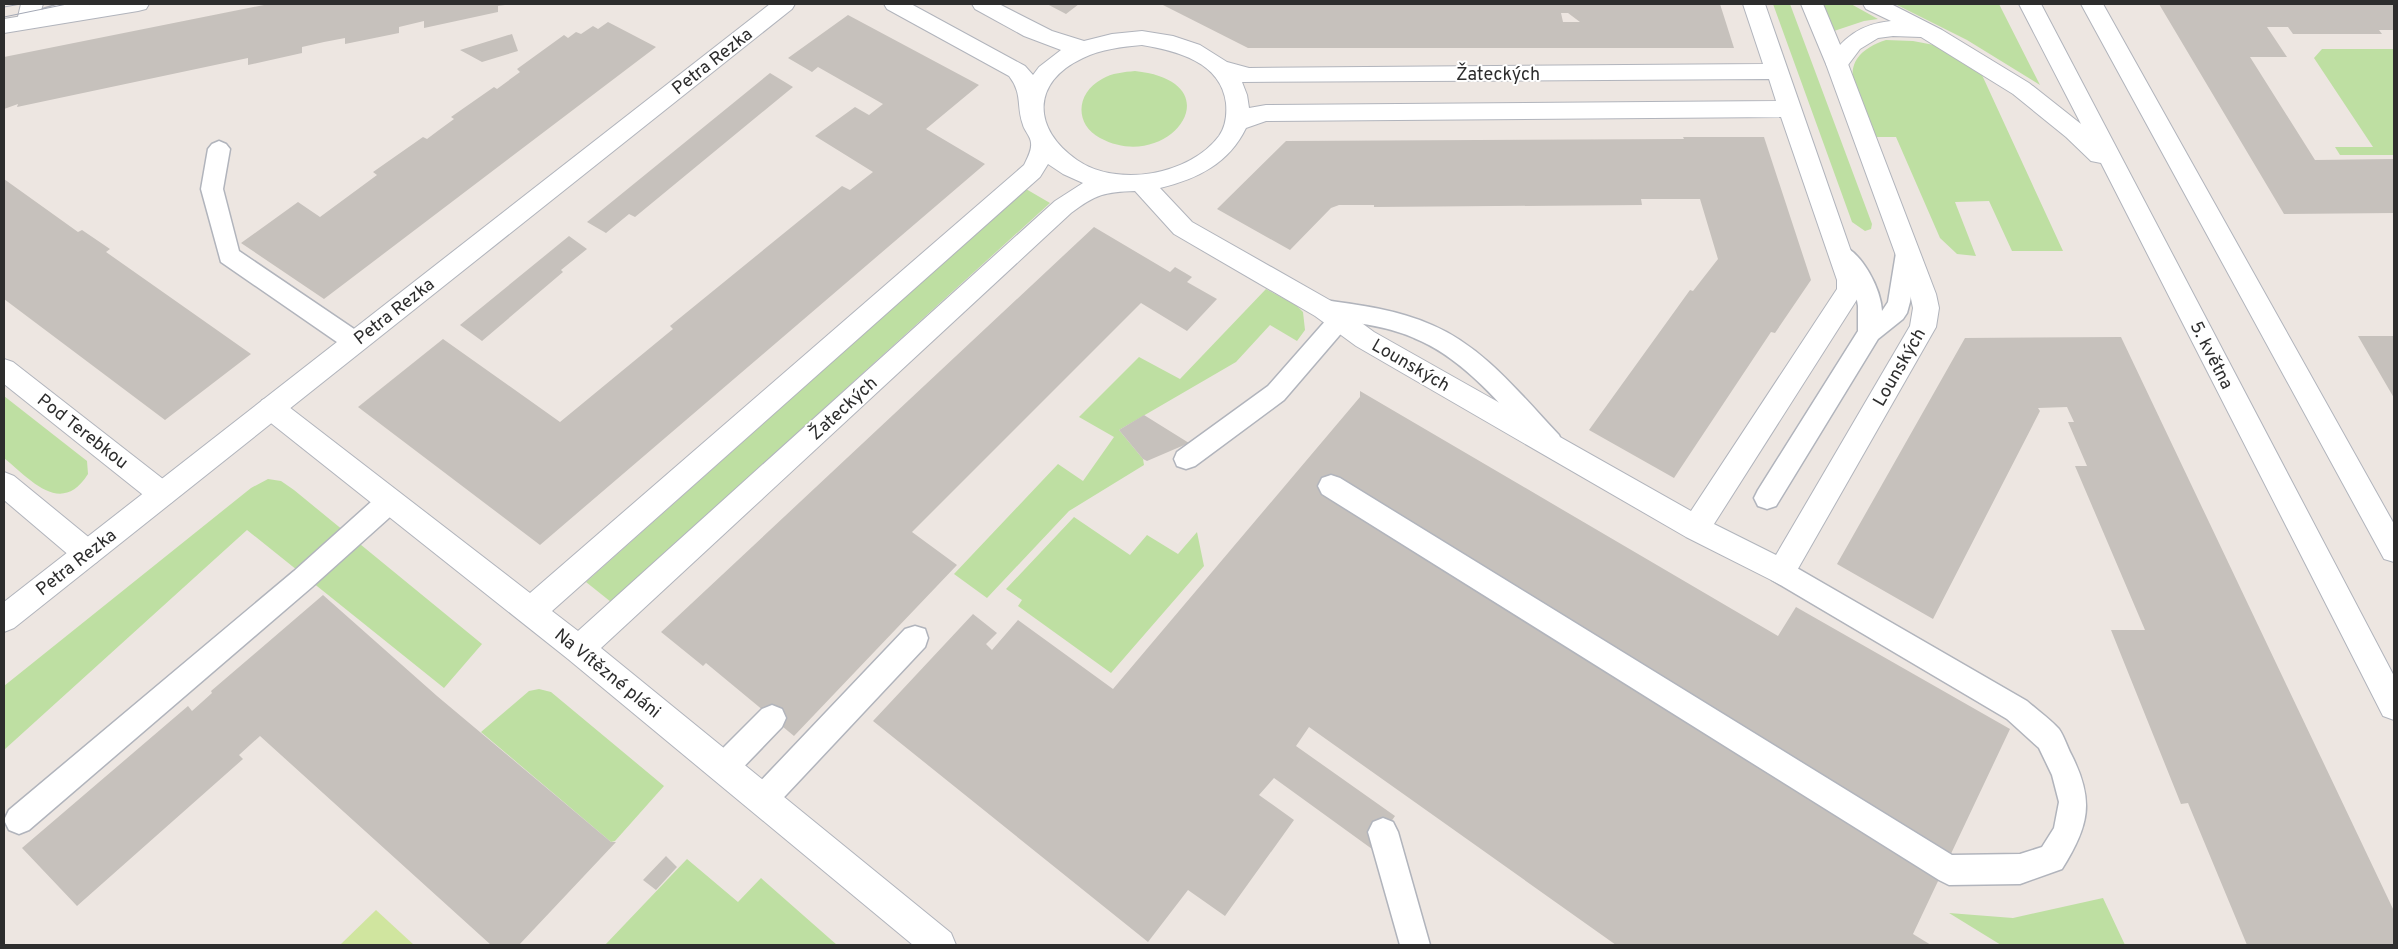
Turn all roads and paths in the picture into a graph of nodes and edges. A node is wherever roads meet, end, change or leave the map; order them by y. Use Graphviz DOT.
graph roads {
  1 [pos="80,4"];
  2 [pos="138,4"];
  3 [pos="784,4"];
  4 [pos="895,4"];
  5 [pos="983,4"];
  6 [pos="1754,4"];
  7 [pos="1812,4"];
  8 [pos="1874,4"];
  9 [pos="2030,4"];
  10 [pos="2092,4"];
  11 [pos="30,12"];
  12 [pos="4,26"];
  13 [pos="1935,35"];
  14 [pos="1084,48"];
  15 [pos="1837,64"];
  16 [pos="1219,67"];
  17 [pos="1778,71"];
  18 [pos="1032,103"];
  19 [pos="1790,109"];
  20 [pos="1236,123"];
  21 [pos="1042,144"];
  22 [pos="219,149"];
  23 [pos="2122,182"];
  24 [pos="1128,183"];
  25 [pos="1839,252"];
  26 [pos="1907,253"];
  27 [pos="1332,315"];
  28 [pos="1870,332"];
  29 [pos="355,342"];
  30 [pos="4,369"];
  31 [pos="271,408"];
  32 [pos="1558,449"];
  33 [pos="1186,459"];
  34 [pos="4,484"];
  35 [pos="1331,486"];
  36 [pos="162,494"];
  37 [pos="1767,498"];
  38 [pos="390,501"];
  39 [pos="1696,528"];
  40 [pos="2394,550"];
  41 [pos="87,553"];
  42 [pos="1781,572"];
  43 [pos="531,611"];
  44 [pos="4,619"];
  45 [pos="915,638"];
  46 [pos="578,649"];
  47 [pos="2394,706"];
  48 [pos="772,718"];
  49 [pos="723,768"];
  50 [pos="762,800"];
  51 [pos="19,820"];
  52 [pos="1384,832"];
  53 [pos="939,945"];
  54 [pos="1415,945"];
  1 -- 11 [label="lane"];
  2 -- 11 [label="street"];
  3 -- 29 [label="street, Petra Rezka"];
  4 -- 18 [label="street, Žateckých"];
  5 -- 14 [label="street, Žateckých"];
  6 -- 17 [label="street"];
  7 -- 15 [label="street, Lounských"];
  8 -- 13 [label="street"];
  9 -- 23 [label="street, 5. května"];
  10 -- 40 [label="street"];
  11 -- 12 [label="street"];
  13 -- 15 [label="street"];
  13 -- 23 [label="street"];
  14 -- 16 [label="street, Žateckých"];
  14 -- 18 [label="street, Žateckých"];
  15 -- 26 [label="street, Lounských"];
  16 -- 17 [label="street, Žateckých"];
  16 -- 20 [label="street, Žateckých"];
  17 -- 19 [label="street"];
  18 -- 21 [label="street, Žateckých"];
  19 -- 20 [label="street, Žateckých"];
  19 -- 25 [label="street"];
  20 -- 24 [label="street, Žateckých"];
  21 -- 24 [label="street, Žateckých"];
  21 -- 43 [label="street"];
  22 -- 29 [label="lane"];
  23 -- 47 [label="street, 5. května"];
  24 -- 27 [label="street, Lounských"];
  24 -- 46 [label="street, Žateckých"];
  25 -- 28 [label="lane"];
  25 -- 39 [label="street"];
  26 -- 28 [label="lane"];
  26 -- 42 [label="street, Lounských"];
  27 -- 32 [label="street, Lounských"];
  27 -- 32 [label="lane"];
  27 -- 33 [label="lane"];
  28 -- 37 [label="lane"];
  29 -- 31 [label="street, Petra Rezka"];
  30 -- 36 [label="street, Pod Terebkou"];
  31 -- 36 [label="street, Petra Rezka"];
  31 -- 38 [label="street, Na Vítězné pláni"];
  32 -- 39 [label="street, Lounských"];
  34 -- 41 [label="street"];
  35 -- 42 [label="lane"];
  36 -- 41 [label="street, Petra Rezka"];
  38 -- 43 [label="street, Na Vítězné pláni"];
  38 -- 51 [label="lane"];
  39 -- 42 [label="street, Lounských"];
  41 -- 44 [label="street, Petra Rezka"];
  43 -- 46 [label="street, Na Vítězné pláni"];
  45 -- 50 [label="lane"];
  46 -- 49 [label="street, Na Vítězné pláni"];
  48 -- 49 [label="lane"];
  49 -- 50 [label="street, Na Vítězné pláni"];
  50 -- 53 [label="street, Na Vítězné pláni"];
  52 -- 54 [label="lane"];
}
